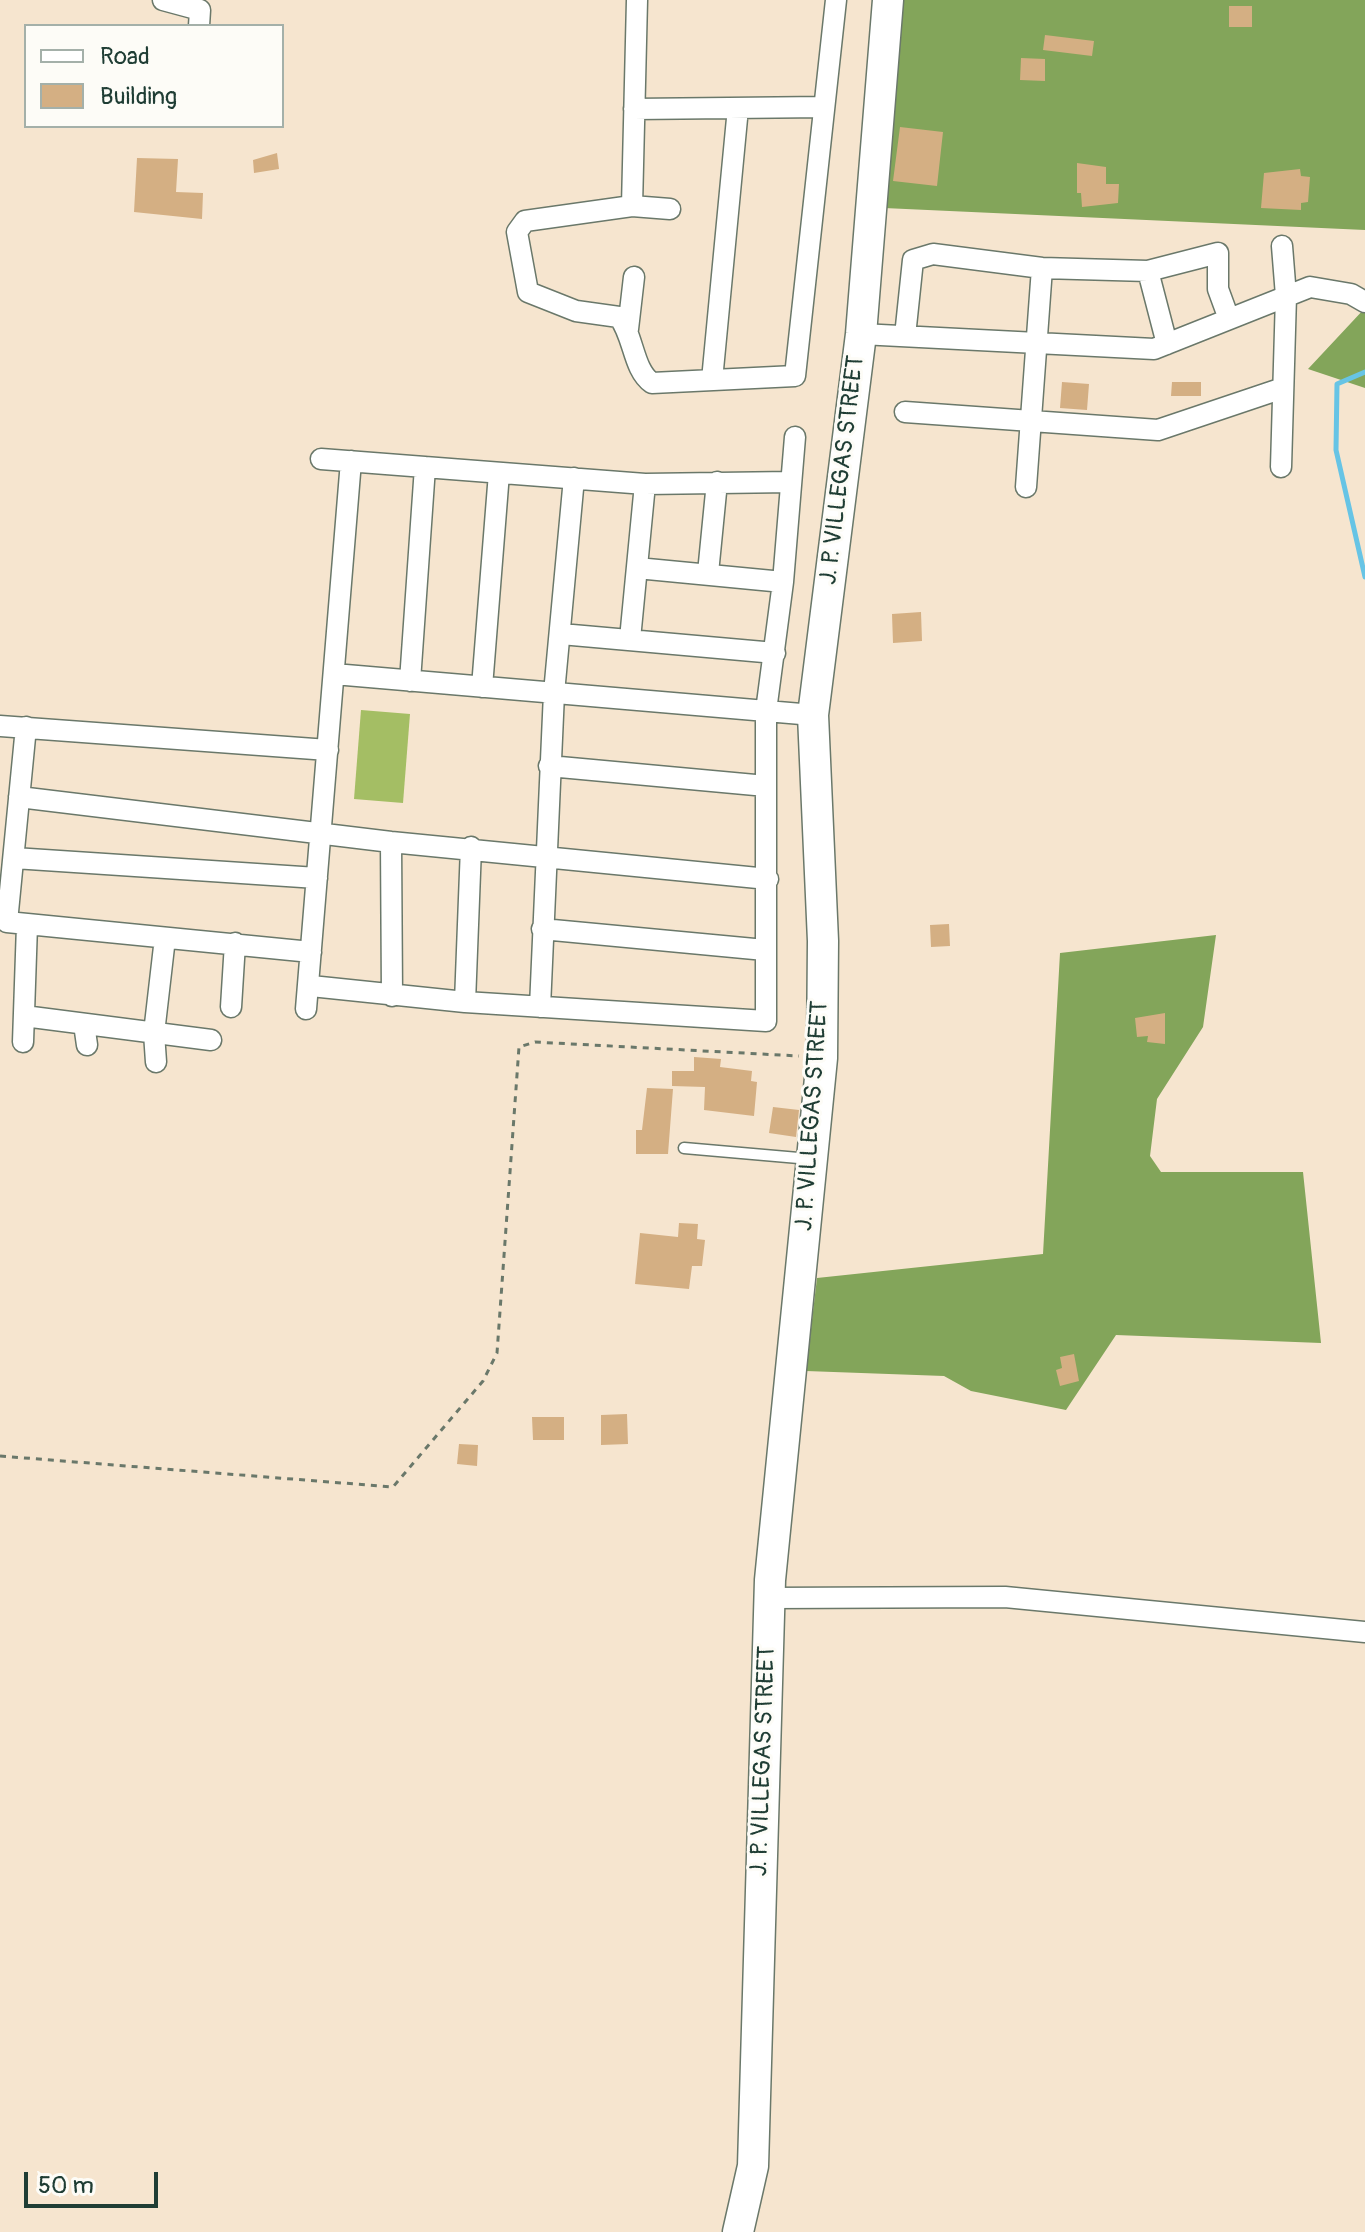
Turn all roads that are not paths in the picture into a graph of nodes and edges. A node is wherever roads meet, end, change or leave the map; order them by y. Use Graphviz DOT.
graph roads {
  1 [pos="163,0"];
  2 [pos="637,0"];
  3 [pos="836,0"];
  4 [pos="888,0"];
  5 [pos="199,24"];
  6 [pos="824,107"];
  7 [pos="738,108"];
  8 [pos="634,109"];
  9 [pos="632,206"];
  10 [pos="670,209"];
  11 [pos="1282,246"];
  12 [pos="1042,268"];
  13 [pos="1148,271"];
  14 [pos="634,277"];
  15 [pos="1286,296"];
  16 [pos="1365,302"];
  17 [pos="1229,319"];
  18 [pos="628,329"];
  19 [pos="861,334"];
  20 [pos="905,336"];
  21 [pos="1036,343"];
  22 [pos="1167,344"];
  23 [pos="712,380"];
  24 [pos="1283,388"];
  25 [pos="905,412"];
  26 [pos="1031,423"];
  27 [pos="795,437"];
  28 [pos="321,459"];
  29 [pos="351,461"];
  30 [pos="425,467"];
  31 [pos="1281,467"];
  32 [pos="499,473"];
  33 [pos="574,478"];
  34 [pos="717,482"];
  35 [pos="791,482"];
  36 [pos="645,484"];
  37 [pos="1026,487"];
  38 [pos="637,568"];
  39 [pos="708,573"];
  40 [pos="783,582"];
  41 [pos="561,634"];
  42 [pos="630,639"];
  43 [pos="775,653"];
  44 [pos="334,674"];
  45 [pos="410,681"];
  46 [pos="482,687"];
  47 [pos="554,693"];
  48 [pos="766,711"];
  49 [pos="813,715"];
  50 [pos="0,726"];
  51 [pos="26,727"];
  52 [pos="328,750"];
  53 [pos="549,766"];
  54 [pos="766,786"];
  55 [pos="19,797"];
  56 [pos="321,832"];
  57 [pos="391,842"];
  58 [pos="471,847"];
  59 [pos="549,857"];
  60 [pos="14,858"];
  61 [pos="317,878"];
  62 [pos="768,879"];
  63 [pos="27,925"];
  64 [pos="542,929"];
  65 [pos="165,938"];
  66 [pos="235,943"];
  67 [pos="765,950"];
  68 [pos="311,952"];
  69 [pos="311,986"];
  70 [pos="392,996"];
  71 [pos="465,1002"];
  72 [pos="231,1007"];
  73 [pos="540,1007"];
  74 [pos="306,1009"];
  75 [pos="24,1016"];
  76 [pos="84,1024"];
  77 [pos="154,1033"];
  78 [pos="211,1040"];
  79 [pos="23,1042"];
  80 [pos="87,1045"];
  81 [pos="156,1062"];
  82 [pos="684,1148"];
  83 [pos="812,1160"];
  84 [pos="769,1598"];
  85 [pos="1365,1632"];
  86 [pos="738,2232"];
  1 -- 5 [label="street"];
  2 -- 8 [label="street"];
  3 -- 6 [label="street"];
  4 -- 19 [label="street, J. P. VILLEGAS STREET"];
  6 -- 7 [label="street"];
  6 -- 23 [label="street"];
  7 -- 8 [label="street"];
  7 -- 23 [label="street"];
  8 -- 9 [label="street"];
  9 -- 10 [label="street"];
  9 -- 18 [label="street"];
  11 -- 15 [label="street"];
  12 -- 13 [label="street"];
  12 -- 20 [label="street"];
  12 -- 21 [label="street"];
  13 -- 17 [label="street"];
  13 -- 22 [label="street"];
  14 -- 18 [label="street"];
  15 -- 16 [label="street"];
  15 -- 17 [label="street"];
  15 -- 24 [label="street"];
  17 -- 22 [label="street"];
  18 -- 23 [label="street"];
  19 -- 20 [label="street"];
  19 -- 49 [label="street, J. P. VILLEGAS STREET"];
  20 -- 21 [label="street"];
  21 -- 22 [label="street"];
  21 -- 26 [label="street"];
  24 -- 26 [label="street"];
  24 -- 31 [label="street"];
  25 -- 26 [label="street"];
  26 -- 37 [label="street"];
  27 -- 35 [label="street"];
  28 -- 29 [label="street"];
  29 -- 30 [label="street"];
  29 -- 44 [label="street"];
  30 -- 32 [label="street"];
  30 -- 45 [label="street"];
  32 -- 33 [label="street"];
  32 -- 46 [label="street"];
  33 -- 36 [label="street"];
  33 -- 41 [label="street"];
  34 -- 35 [label="street"];
  34 -- 36 [label="street"];
  34 -- 39 [label="street"];
  35 -- 40 [label="street"];
  36 -- 38 [label="street"];
  38 -- 39 [label="street"];
  38 -- 42 [label="street"];
  39 -- 40 [label="street"];
  40 -- 43 [label="street"];
  41 -- 42 [label="street"];
  41 -- 47 [label="street"];
  42 -- 43 [label="street"];
  43 -- 48 [label="street"];
  44 -- 45 [label="street"];
  44 -- 52 [label="street"];
  45 -- 46 [label="street"];
  46 -- 47 [label="street"];
  47 -- 48 [label="street"];
  47 -- 53 [label="street"];
  48 -- 49 [label="street"];
  48 -- 54 [label="street"];
  49 -- 83 [label="street, J. P. VILLEGAS STREET"];
  50 -- 51 [label="street"];
  51 -- 52 [label="street"];
  51 -- 55 [label="street"];
  52 -- 56 [label="street"];
  53 -- 54 [label="street"];
  53 -- 59 [label="street"];
  54 -- 62 [label="street"];
  55 -- 56 [label="street"];
  55 -- 60 [label="street"];
  56 -- 57 [label="street"];
  56 -- 61 [label="street"];
  57 -- 58 [label="street"];
  57 -- 70 [label="street"];
  58 -- 59 [label="street"];
  58 -- 71 [label="street"];
  59 -- 62 [label="street"];
  59 -- 64 [label="street"];
  60 -- 61 [label="street"];
  60 -- 63 [label="street"];
  61 -- 68 [label="street"];
  62 -- 67 [label="street"];
  63 -- 65 [label="street"];
  63 -- 75 [label="street"];
  64 -- 67 [label="street"];
  64 -- 73 [label="street"];
  65 -- 66 [label="street"];
  65 -- 77 [label="street"];
  66 -- 68 [label="street"];
  66 -- 72 [label="street"];
  67 -- 73 [label="street"];
  68 -- 69 [label="street"];
  69 -- 70 [label="street"];
  69 -- 74 [label="street"];
  70 -- 71 [label="street"];
  71 -- 73 [label="street"];
  75 -- 76 [label="street"];
  75 -- 79 [label="street"];
  76 -- 77 [label="street"];
  76 -- 80 [label="street"];
  77 -- 78 [label="street"];
  77 -- 81 [label="street"];
  82 -- 83 [label="lane"];
  83 -- 84 [label="street, J. P. VILLEGAS STREET"];
  84 -- 85 [label="street"];
  84 -- 86 [label="street, J. P. VILLEGAS STREET"];
}
